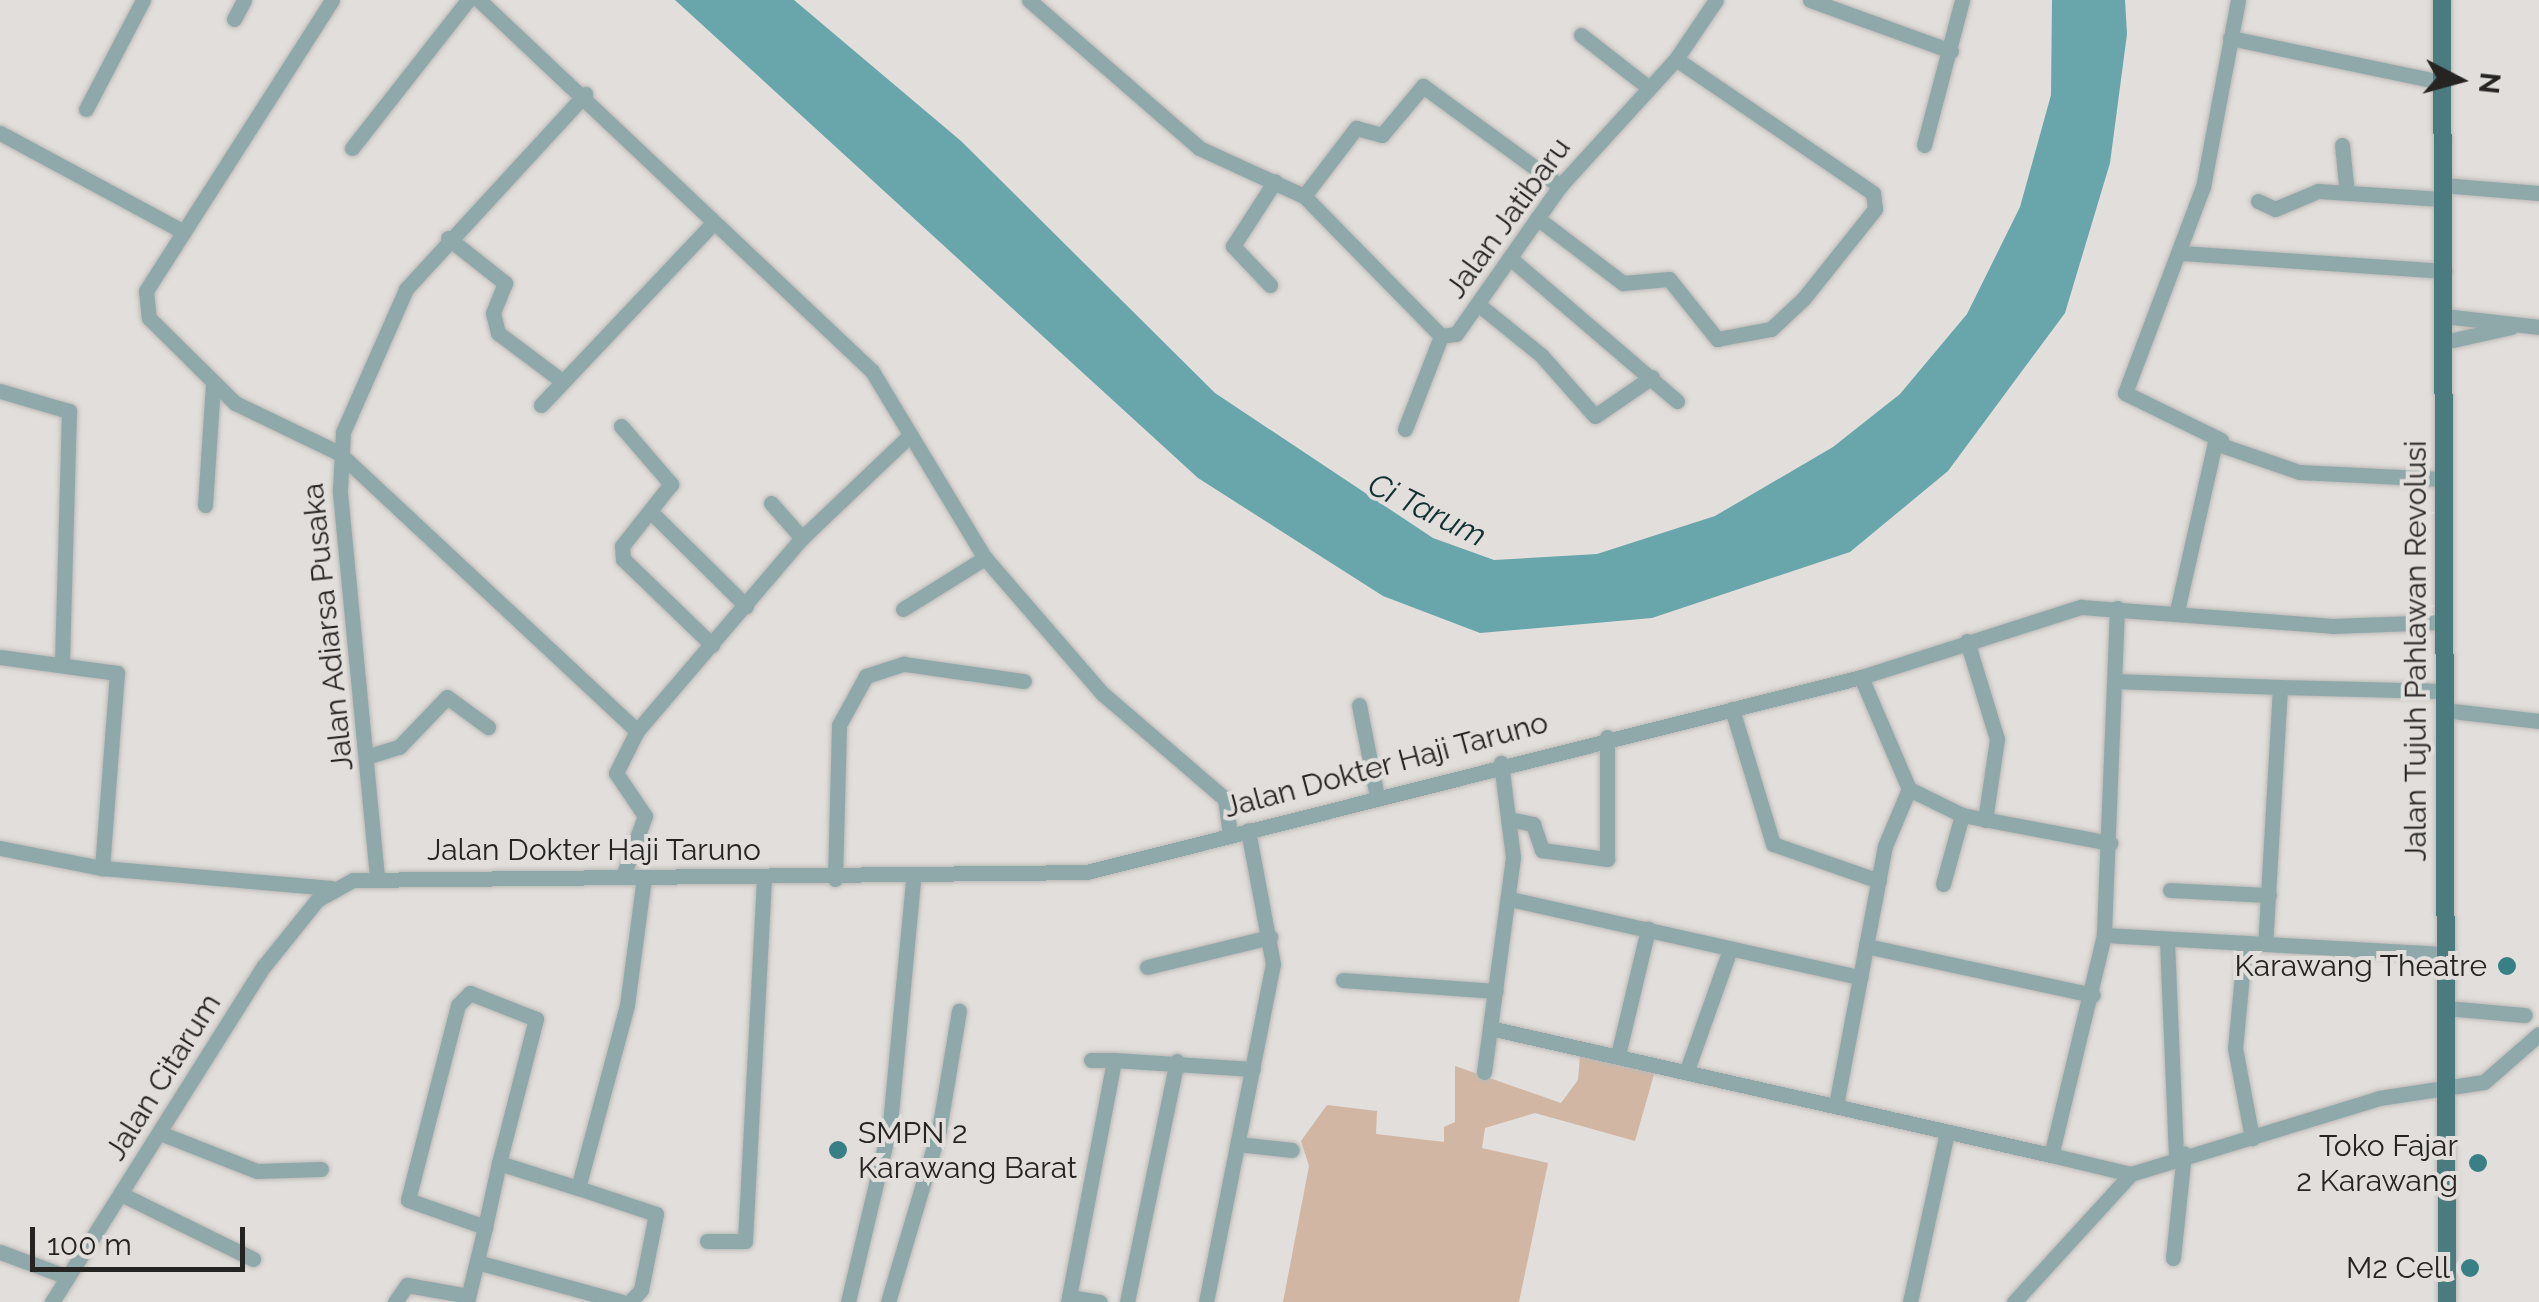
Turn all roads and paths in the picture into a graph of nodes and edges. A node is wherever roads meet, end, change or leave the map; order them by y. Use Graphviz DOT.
graph roads {
  1 [pos="142,0"];
  2 [pos="244,0"];
  3 [pos="332,0"];
  4 [pos="468,0"];
  5 [pos="479,0"];
  6 [pos="1716,0"];
  7 [pos="1810,0"];
  8 [pos="1962,0"];
  9 [pos="2238,0"];
  10 [pos="2442,0"];
  11 [pos="1035,2"];
  12 [pos="234,19"];
  13 [pos="1581,35"];
  14 [pos="2230,38"];
  15 [pos="1952,51"];
  16 [pos="1676,59"];
  17 [pos="2442,82"];
  18 [pos="1649,88"];
  19 [pos="585,94"];
  20 [pos="86,109"];
  21 [pos="0,133"];
  22 [pos="1924,145"];
  23 [pos="2342,145"];
  24 [pos="352,148"];
  25 [pos="1275,181"];
  26 [pos="1560,186"];
  27 [pos="2442,192"];
  28 [pos="2539,193"];
  29 [pos="2347,194"];
  30 [pos="1304,196"];
  31 [pos="2258,202"];
  32 [pos="1537,218"];
  33 [pos="710,226"];
  34 [pos="182,230"];
  35 [pos="448,238"];
  36 [pos="2182,253"];
  37 [pos="1510,258"];
  38 [pos="2444,271"];
  39 [pos="1270,285"];
  40 [pos="1479,306"];
  41 [pos="2444,316"];
  42 [pos="2512,327"];
  43 [pos="2539,327"];
  44 [pos="1441,336"];
  45 [pos="2444,342"];
  46 [pos="1652,378"];
  47 [pos="562,381"];
  48 [pos="214,384"];
  49 [pos="0,392"];
  50 [pos="1677,400"];
  51 [pos="541,404"];
  52 [pos="622,426"];
  53 [pos="1405,429"];
  54 [pos="908,437"];
  55 [pos="2222,440"];
  56 [pos="339,453"];
  57 [pos="2442,479"];
  58 [pos="771,503"];
  59 [pos="204,505"];
  60 [pos="653,514"];
  61 [pos="802,538"];
  62 [pos="985,558"];
  63 [pos="746,606"];
  64 [pos="2118,608"];
  65 [pos="903,609"];
  66 [pos="2177,611"];
  67 [pos="2442,622"];
  68 [pos="1967,641"];
  69 [pos="712,646"];
  70 [pos="0,657"];
  71 [pos="62,661"];
  72 [pos="1861,677"];
  73 [pos="1024,680"];
  74 [pos="2115,681"];
  75 [pos="2280,687"];
  76 [pos="2443,700"];
  77 [pos="1359,705"];
  78 [pos="1732,709"];
  79 [pos="2539,721"];
  80 [pos="488,727"];
  81 [pos="637,730"];
  82 [pos="1607,737"];
  83 [pos="369,756"];
  84 [pos="1500,763"];
  85 [pos="1909,789"];
  86 [pos="1378,797"];
  87 [pos="1962,815"];
  88 [pos="1509,819"];
  89 [pos="1985,820"];
  90 [pos="1248,830"];
  91 [pos="1230,835"];
  92 [pos="2110,843"];
  93 [pos="0,848"];
  94 [pos="102,868"];
  95 [pos="623,876"];
  96 [pos="376,877"];
  97 [pos="644,877"];
  98 [pos="764,878"];
  99 [pos="835,879"];
  100 [pos="913,879"];
  101 [pos="1878,881"];
  102 [pos="1943,884"];
  103 [pos="332,888"];
  104 [pos="2170,890"];
  105 [pos="2269,895"];
  106 [pos="1510,899"];
  107 [pos="1648,930"];
  108 [pos="2104,935"];
  109 [pos="1270,938"];
  110 [pos="2166,941"];
  111 [pos="2245,943"];
  112 [pos="2265,944"];
  113 [pos="1866,946"];
  114 [pos="1730,949"];
  115 [pos="2444,954"];
  116 [pos="1147,966"];
  117 [pos="1860,977"];
  118 [pos="1343,980"];
  119 [pos="1496,990"];
  120 [pos="2094,995"];
  121 [pos="2446,1008"];
  122 [pos="959,1011"];
  123 [pos="2525,1016"];
  124 [pos="1490,1028"];
  125 [pos="2539,1034"];
  126 [pos="1618,1055"];
  127 [pos="1091,1060"];
  128 [pos="1114,1060"];
  129 [pos="1177,1061"];
  130 [pos="1253,1068"];
  131 [pos="1687,1070"];
  132 [pos="1484,1072"];
  133 [pos="2445,1082"];
  134 [pos="1836,1104"];
  135 [pos="1947,1132"];
  136 [pos="160,1133"];
  137 [pos="2252,1138"];
  138 [pos="1238,1144"];
  139 [pos="1292,1150"];
  140 [pos="2051,1155"];
  141 [pos="2180,1155"];
  142 [pos="499,1163"];
  143 [pos="320,1169"];
  144 [pos="2131,1174"];
  145 [pos="578,1188"];
  146 [pos="123,1195"];
  147 [pos="485,1228"];
  148 [pos="706,1242"];
  149 [pos="0,1252"];
  150 [pos="2173,1258"];
  151 [pos="254,1259"];
  152 [pos="476,1262"];
  153 [pos="68,1277"];
  154 [pos="468,1299"];
  155 [pos="1069,1299"];
  156 [pos="52,1302"];
  157 [pos="395,1302"];
  158 [pos="622,1302"];
  159 [pos="630,1302"];
  160 [pos="848,1302"];
  161 [pos="888,1302"];
  162 [pos="1100,1302"];
  163 [pos="1127,1302"];
  164 [pos="1206,1302"];
  165 [pos="1910,1302"];
  166 [pos="2014,1302"];
  167 [pos="2447,1302"];
  1 -- 20 [label="street"];
  2 -- 12 [label="street"];
  3 -- 34 [label="street"];
  4 -- 24 [label="street"];
  5 -- 19 [label="street"];
  6 -- 16 [label="street, Jalan Jatibaru"];
  7 -- 15 [label="street"];
  8 -- 15 [label="street"];
  9 -- 14 [label="street"];
  10 -- 17 [label="main road, Jalan Tujuh Pahlawan Revolusi"];
  11 -- 25 [label="street"];
  13 -- 18 [label="street"];
  14 -- 17 [label="street"];
  14 -- 36 [label="street"];
  15 -- 22 [label="street"];
  16 -- 18 [label="street, Jalan Jatibaru"];
  16 -- 32 [label="street"];
  17 -- 27 [label="main road, Jalan Tujuh Pahlawan Revolusi"];
  18 -- 26 [label="street, Jalan Jatibaru"];
  19 -- 33 [label="street"];
  19 -- 35 [label="street, Jalan Adiarsa Pusaka"];
  21 -- 34 [label="street"];
  23 -- 29 [label="street"];
  25 -- 30 [label="street"];
  25 -- 39 [label="street"];
  26 -- 30 [label="street"];
  26 -- 32 [label="street, Jalan Jatibaru"];
  27 -- 28 [label="street"];
  27 -- 29 [label="street"];
  27 -- 38 [label="main road, Jalan Tujuh Pahlawan Revolusi"];
  29 -- 31 [label="street"];
  30 -- 44 [label="street"];
  32 -- 37 [label="street, Jalan Jatibaru"];
  33 -- 47 [label="street"];
  33 -- 54 [label="street"];
  34 -- 48 [label="street"];
  35 -- 47 [label="street"];
  35 -- 56 [label="street, Jalan Adiarsa Pusaka"];
  36 -- 38 [label="street"];
  36 -- 55 [label="street"];
  37 -- 40 [label="street, Jalan Jatibaru"];
  37 -- 46 [label="street"];
  38 -- 41 [label="main road, Jalan Tujuh Pahlawan Revolusi"];
  40 -- 44 [label="street, Jalan Jatibaru"];
  40 -- 46 [label="street"];
  41 -- 42 [label="street"];
  41 -- 45 [label="main road, Jalan Tujuh Pahlawan Revolusi"];
  42 -- 43 [label="street"];
  42 -- 45 [label="street"];
  44 -- 53 [label="street, Jalan Jatibaru"];
  45 -- 57 [label="main road, Jalan Tujuh Pahlawan Revolusi"];
  46 -- 50 [label="street"];
  47 -- 51 [label="street"];
  48 -- 56 [label="street"];
  48 -- 59 [label="street"];
  49 -- 71 [label="street"];
  52 -- 60 [label="street"];
  54 -- 61 [label="street"];
  54 -- 62 [label="street"];
  55 -- 57 [label="street"];
  55 -- 66 [label="street"];
  56 -- 81 [label="street"];
  56 -- 83 [label="street, Jalan Adiarsa Pusaka"];
  57 -- 67 [label="main road, Jalan Tujuh Pahlawan Revolusi"];
  58 -- 61 [label="street"];
  60 -- 63 [label="street"];
  60 -- 69 [label="street"];
  61 -- 63 [label="street"];
  62 -- 65 [label="street"];
  62 -- 91 [label="street"];
  63 -- 69 [label="street"];
  64 -- 66 [label="street, Jalan Dokter Haji Taruno"];
  64 -- 68 [label="street, Jalan Dokter Haji Taruno"];
  64 -- 74 [label="street"];
  66 -- 67 [label="street, Jalan Dokter Haji Taruno"];
  67 -- 76 [label="main road, Jalan Tujuh Pahlawan Revolusi"];
  68 -- 72 [label="street, Jalan Dokter Haji Taruno"];
  68 -- 89 [label="street"];
  69 -- 81 [label="street"];
  70 -- 71 [label="street"];
  71 -- 94 [label="street"];
  72 -- 78 [label="street, Jalan Dokter Haji Taruno"];
  72 -- 85 [label="street"];
  73 -- 99 [label="street"];
  74 -- 75 [label="street"];
  74 -- 92 [label="street"];
  75 -- 76 [label="street"];
  75 -- 105 [label="street"];
  76 -- 79 [label="street"];
  76 -- 115 [label="main road, Jalan Tujuh Pahlawan Revolusi"];
  77 -- 86 [label="street"];
  78 -- 82 [label="street, Jalan Dokter Haji Taruno"];
  78 -- 101 [label="street"];
  80 -- 83 [label="street"];
  81 -- 95 [label="street"];
  82 -- 84 [label="street, Jalan Dokter Haji Taruno"];
  82 -- 88 [label="street"];
  83 -- 96 [label="street, Jalan Adiarsa Pusaka"];
  84 -- 86 [label="street, Jalan Dokter Haji Taruno"];
  84 -- 88 [label="street"];
  85 -- 87 [label="street"];
  85 -- 101 [label="street"];
  86 -- 90 [label="street, Jalan Dokter Haji Taruno"];
  87 -- 89 [label="street"];
  87 -- 102 [label="street"];
  88 -- 106 [label="street"];
  89 -- 92 [label="street"];
  90 -- 91 [label="street, Jalan Dokter Haji Taruno"];
  90 -- 109 [label="street"];
  91 -- 100 [label="street, Jalan Dokter Haji Taruno"];
  92 -- 108 [label="street"];
  93 -- 94 [label="street, Jalan Dokter Haji Taruno"];
  94 -- 103 [label="street, Jalan Dokter Haji Taruno"];
  95 -- 96 [label="street, Jalan Dokter Haji Taruno"];
  95 -- 97 [label="street, Jalan Dokter Haji Taruno"];
  96 -- 103 [label="street, Jalan Dokter Haji Taruno"];
  97 -- 98 [label="street, Jalan Dokter Haji Taruno"];
  97 -- 145 [label="street"];
  98 -- 99 [label="street, Jalan Dokter Haji Taruno"];
  98 -- 148 [label="street"];
  99 -- 100 [label="street, Jalan Dokter Haji Taruno"];
  100 -- 160 [label="street"];
  101 -- 113 [label="street"];
  103 -- 136 [label="street, Jalan Citarum"];
  104 -- 105 [label="street"];
  105 -- 112 [label="street"];
  106 -- 107 [label="street"];
  106 -- 119 [label="street"];
  107 -- 114 [label="street"];
  107 -- 126 [label="street"];
  108 -- 110 [label="street"];
  108 -- 120 [label="street"];
  109 -- 116 [label="street"];
  109 -- 130 [label="street"];
  110 -- 111 [label="street"];
  110 -- 141 [label="street"];
  111 -- 112 [label="street"];
  111 -- 137 [label="street"];
  112 -- 115 [label="street"];
  113 -- 117 [label="street"];
  113 -- 120 [label="street"];
  114 -- 117 [label="street"];
  114 -- 131 [label="street"];
  115 -- 121 [label="main road, Jalan Tujuh Pahlawan Revolusi"];
  117 -- 134 [label="street"];
  118 -- 119 [label="street"];
  119 -- 124 [label="street"];
  120 -- 140 [label="street"];
  121 -- 123 [label="street"];
  121 -- 133 [label="main road, Jalan Tujuh Pahlawan Revolusi"];
  122 -- 161 [label="street"];
  124 -- 126 [label="street"];
  124 -- 132 [label="street"];
  125 -- 133 [label="street"];
  126 -- 131 [label="street"];
  127 -- 128 [label="street"];
  128 -- 129 [label="street"];
  128 -- 155 [label="street"];
  129 -- 130 [label="street"];
  129 -- 163 [label="street"];
  130 -- 138 [label="street"];
  131 -- 134 [label="street"];
  133 -- 137 [label="street"];
  133 -- 167 [label="main road, Jalan Tujuh Pahlawan Revolusi"];
  134 -- 135 [label="street"];
  135 -- 140 [label="street"];
  135 -- 165 [label="street"];
  136 -- 143 [label="street"];
  136 -- 146 [label="street, Jalan Citarum"];
  137 -- 141 [label="street"];
  138 -- 139 [label="street"];
  138 -- 164 [label="street"];
  140 -- 144 [label="street"];
  141 -- 144 [label="street"];
  141 -- 150 [label="street"];
  142 -- 145 [label="street"];
  142 -- 147 [label="street"];
  142 -- 147 [label="street"];
  144 -- 166 [label="street"];
  145 -- 159 [label="street"];
  146 -- 151 [label="street"];
  146 -- 153 [label="street, Jalan Citarum"];
  147 -- 152 [label="street"];
  149 -- 153 [label="street"];
  152 -- 154 [label="street"];
  152 -- 158 [label="street"];
  153 -- 156 [label="street, Jalan Citarum"];
  154 -- 157 [label="street"];
  155 -- 162 [label="street"];
}
